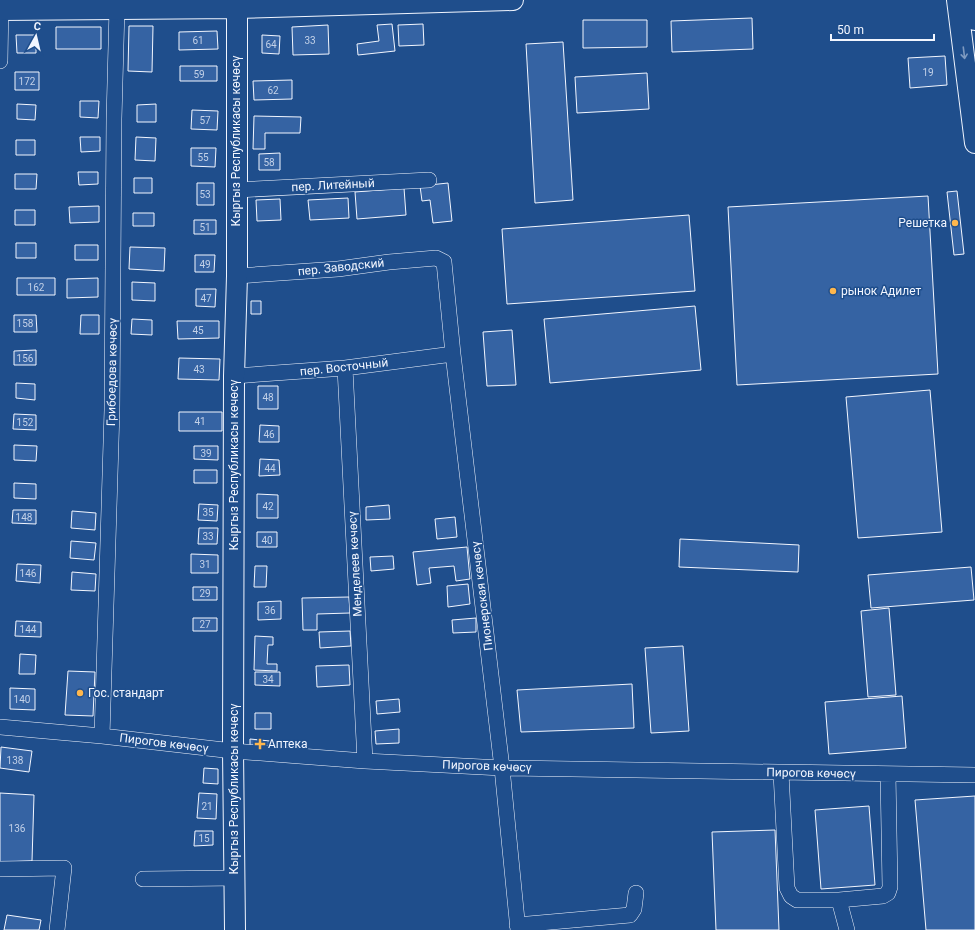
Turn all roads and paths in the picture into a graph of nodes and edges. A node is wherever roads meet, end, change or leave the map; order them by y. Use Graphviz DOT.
graph roads {
  1 [pos="502,0"];
  2 [pos="957,0"];
  3 [pos="972,0"];
  4 [pos="236,4"];
  5 [pos="1,6"];
  6 [pos="117,8"];
  7 [pos="975,20"];
  8 [pos="0,61"];
  9 [pos="975,143"];
  10 [pos="429,180"];
  11 [pos="237,190"];
  12 [pos="444,262"];
  13 [pos="237,276"];
  14 [pos="453,354"];
  15 [pos="345,368"];
  16 [pos="234,376"];
  17 [pos="0,727"];
  18 [pos="102,736"];
  19 [pos="233,751"];
  20 [pos="365,761"];
  21 [pos="502,768"];
  22 [pos="781,773"];
  23 [pos="888,774"];
  24 [pos="975,776"];
  25 [pos="0,869"];
  26 [pos="235,878"];
  27 [pos="143,880"];
  28 [pos="636,893"];
  29 [pos="839,900"];
  30 [pos="518,928"];
  31 [pos="57,930"];
  32 [pos="235,930"];
  33 [pos="847,930"];
  1 -- 4 [label="main road"];
  2 -- 9 [label="main road, one-way"];
  3 -- 7 [label="main road"];
  4 -- 6 [label="main road"];
  4 -- 11 [label="main road, Кыргыз Республикасы көчөсү"];
  5 -- 6 [label="main road"];
  5 -- 8 [label="street"];
  6 -- 18 [label="street, Грибоедова көчөсү"];
  10 -- 11 [label="street, пер. Литейный"];
  11 -- 13 [label="main road, Кыргыз Республикасы көчөсү"];
  12 -- 13 [label="street, пер. Заводский"];
  12 -- 14 [label="street, Пионерская көчөсү"];
  13 -- 16 [label="main road, Кыргыз Республикасы көчөсү"];
  14 -- 15 [label="street, пер. Восточный"];
  14 -- 21 [label="street, Пионерская көчөсү"];
  15 -- 16 [label="street, пер. Восточный"];
  15 -- 20 [label="street, Менделеев көчөсү"];
  16 -- 19 [label="main road, Кыргыз Республикасы көчөсү"];
  17 -- 18 [label="street, Пирогов көчөсү"];
  18 -- 19 [label="street, Пирогов көчөсү"];
  19 -- 20 [label="street, Пирогов көчөсү"];
  19 -- 26 [label="main road, Кыргыз Республикасы көчөсү"];
  20 -- 21 [label="street, Пирогов көчөсү"];
  21 -- 22 [label="street, Пирогов көчөсү"];
  21 -- 30 [label="street, Пионерская көчөсү"];
  22 -- 23 [label="street, Пирогов көчөсү"];
  22 -- 29 [label="street"];
  23 -- 24 [label="street, Пирогов көчөсү"];
  23 -- 29 [label="street"];
  25 -- 31 [label="street"];
  26 -- 27 [label="street"];
  26 -- 32 [label="main road, Кыргыз Республикасы көчөсү"];
  28 -- 30 [label="street"];
  29 -- 33 [label="street"];
}
